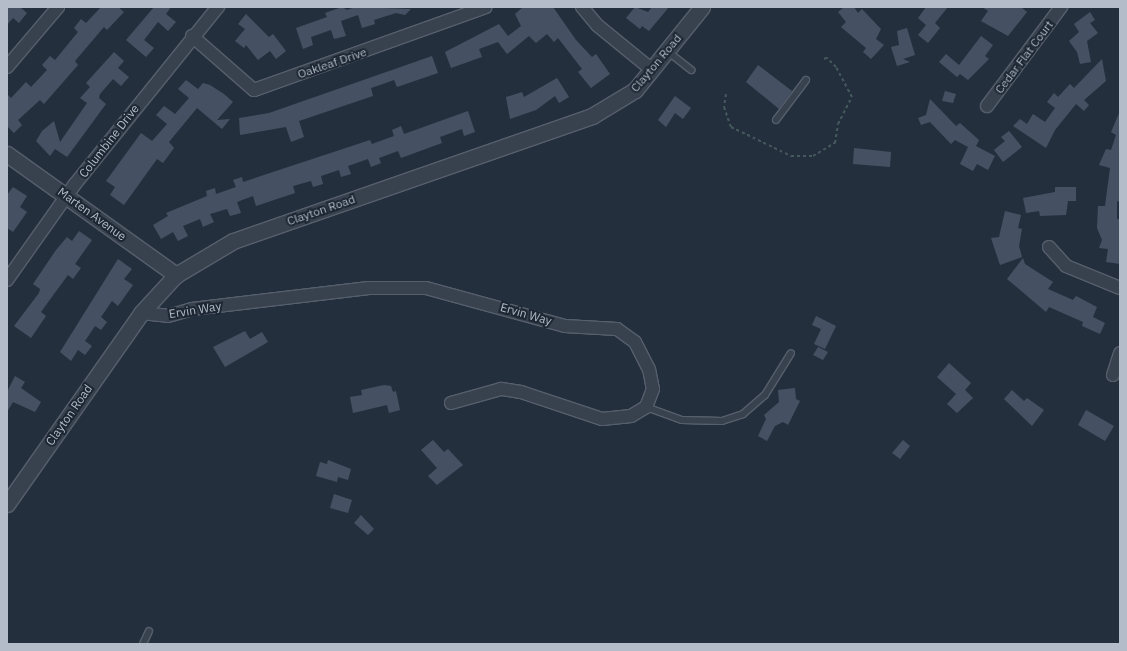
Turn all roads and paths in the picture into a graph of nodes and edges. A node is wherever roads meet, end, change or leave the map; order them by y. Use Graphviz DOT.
graph roads {
  1 [pos="58,7"];
  2 [pos="218,7"];
  3 [pos="486,7"];
  4 [pos="582,7"];
  5 [pos="702,7"];
  6 [pos="1061,7"];
  7 [pos="192,36"];
  8 [pos="667,51"];
  9 [pos="822,59"];
  10 [pos="7,67"];
  11 [pos="652,70"];
  12 [pos="691,70"];
  13 [pos="806,80"];
  14 [pos="726,94"];
  15 [pos="987,106"];
  16 [pos="776,120"];
  17 [pos="8,156"];
  18 [pos="67,196"];
  19 [pos="1050,247"];
  20 [pos="176,275"];
  21 [pos="7,280"];
  22 [pos="1120,288"];
  23 [pos="141,313"];
  24 [pos="791,353"];
  25 [pos="1120,353"];
  26 [pos="1113,375"];
  27 [pos="451,403"];
  28 [pos="646,407"];
  29 [pos="7,504"];
  30 [pos="149,631"];
  31 [pos="143,644"];
  1 -- 10 [label="street"];
  2 -- 7 [label="street, Columbine Drive"];
  3 -- 7 [label="street, Oakleaf Drive"];
  4 -- 11 [label="street"];
  5 -- 8 [label="street, Clayton Road"];
  6 -- 15 [label="street, Cedar Flat Court"];
  7 -- 18 [label="street, Columbine Drive"];
  8 -- 11 [label="street, Clayton Road"];
  8 -- 12 [label="lane"];
  9 -- 14 [label="path"];
  11 -- 20 [label="street, Clayton Road"];
  13 -- 16 [label="lane"];
  17 -- 18 [label="street, Marten Avenue"];
  18 -- 20 [label="street, Marten Avenue"];
  18 -- 21 [label="street, Columbine Drive"];
  19 -- 22 [label="street"];
  20 -- 23 [label="street, Clayton Road"];
  23 -- 28 [label="street, Ervin Way"];
  23 -- 29 [label="street, Clayton Road"];
  24 -- 28 [label="lane"];
  25 -- 26 [label="street"];
  27 -- 28 [label="street"];
  30 -- 31 [label="lane"];
}
